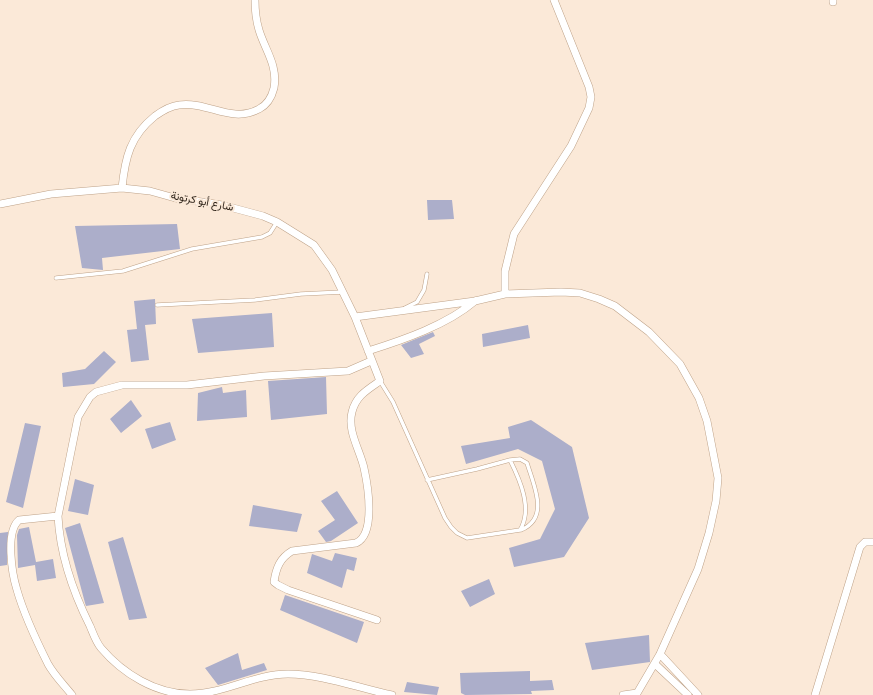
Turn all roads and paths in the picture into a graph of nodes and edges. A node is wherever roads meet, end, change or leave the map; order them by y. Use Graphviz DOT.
graph roads {
  1 [pos="255,0"];
  2 [pos="554,0"];
  3 [pos="122,188"];
  4 [pos="0,204"];
  5 [pos="277,222"];
  6 [pos="427,274"];
  7 [pos="56,278"];
  8 [pos="342,292"];
  9 [pos="505,294"];
  10 [pos="475,301"];
  11 [pos="157,305"];
  12 [pos="402,310"];
  13 [pos="355,317"];
  14 [pos="368,350"];
  15 [pos="371,362"];
  16 [pos="380,381"];
  17 [pos="510,460"];
  18 [pos="427,480"];
  19 [pos="58,516"];
  20 [pos="520,530"];
  21 [pos="873,542"];
  22 [pos="377,620"];
  23 [pos="660,654"];
  24 [pos="655,664"];
  25 [pos="636,694"];
  26 [pos="72,695"];
  27 [pos="392,695"];
  28 [pos="623,695"];
  29 [pos="688,695"];
  30 [pos="698,695"];
  31 [pos="815,695"];
  1 -- 3 [label="street"];
  2 -- 9 [label="street"];
  3 -- 4 [label="street, شارع أبو كرتونة"];
  3 -- 5 [label="street, شارع أبو كرتونة"];
  5 -- 7 [label="lane"];
  5 -- 8 [label="street, شارع أبو كرتونة"];
  6 -- 12 [label="lane"];
  8 -- 11 [label="lane"];
  8 -- 13 [label="street, شارع أبو كرتونة"];
  9 -- 10 [label="street"];
  9 -- 23 [label="street"];
  10 -- 12 [label="street"];
  10 -- 14 [label="street"];
  12 -- 13 [label="street"];
  13 -- 14 [label="street, شارع أبو كرتونة"];
  14 -- 15 [label="street, شارع أبو كرتونة"];
  15 -- 16 [label="street, شارع أبو كرتونة"];
  15 -- 19 [label="street"];
  16 -- 18 [label="lane"];
  16 -- 22 [label="street"];
  17 -- 18 [label="lane"];
  17 -- 20 [label="lane"];
  17 -- 20 [label="lane"];
  18 -- 20 [label="lane"];
  19 -- 26 [label="street"];
  19 -- 27 [label="street"];
  21 -- 31 [label="street"];
  23 -- 24 [label="street"];
  23 -- 30 [label="street"];
  24 -- 25 [label="street"];
  24 -- 29 [label="street"];
  25 -- 28 [label="street"];
}
